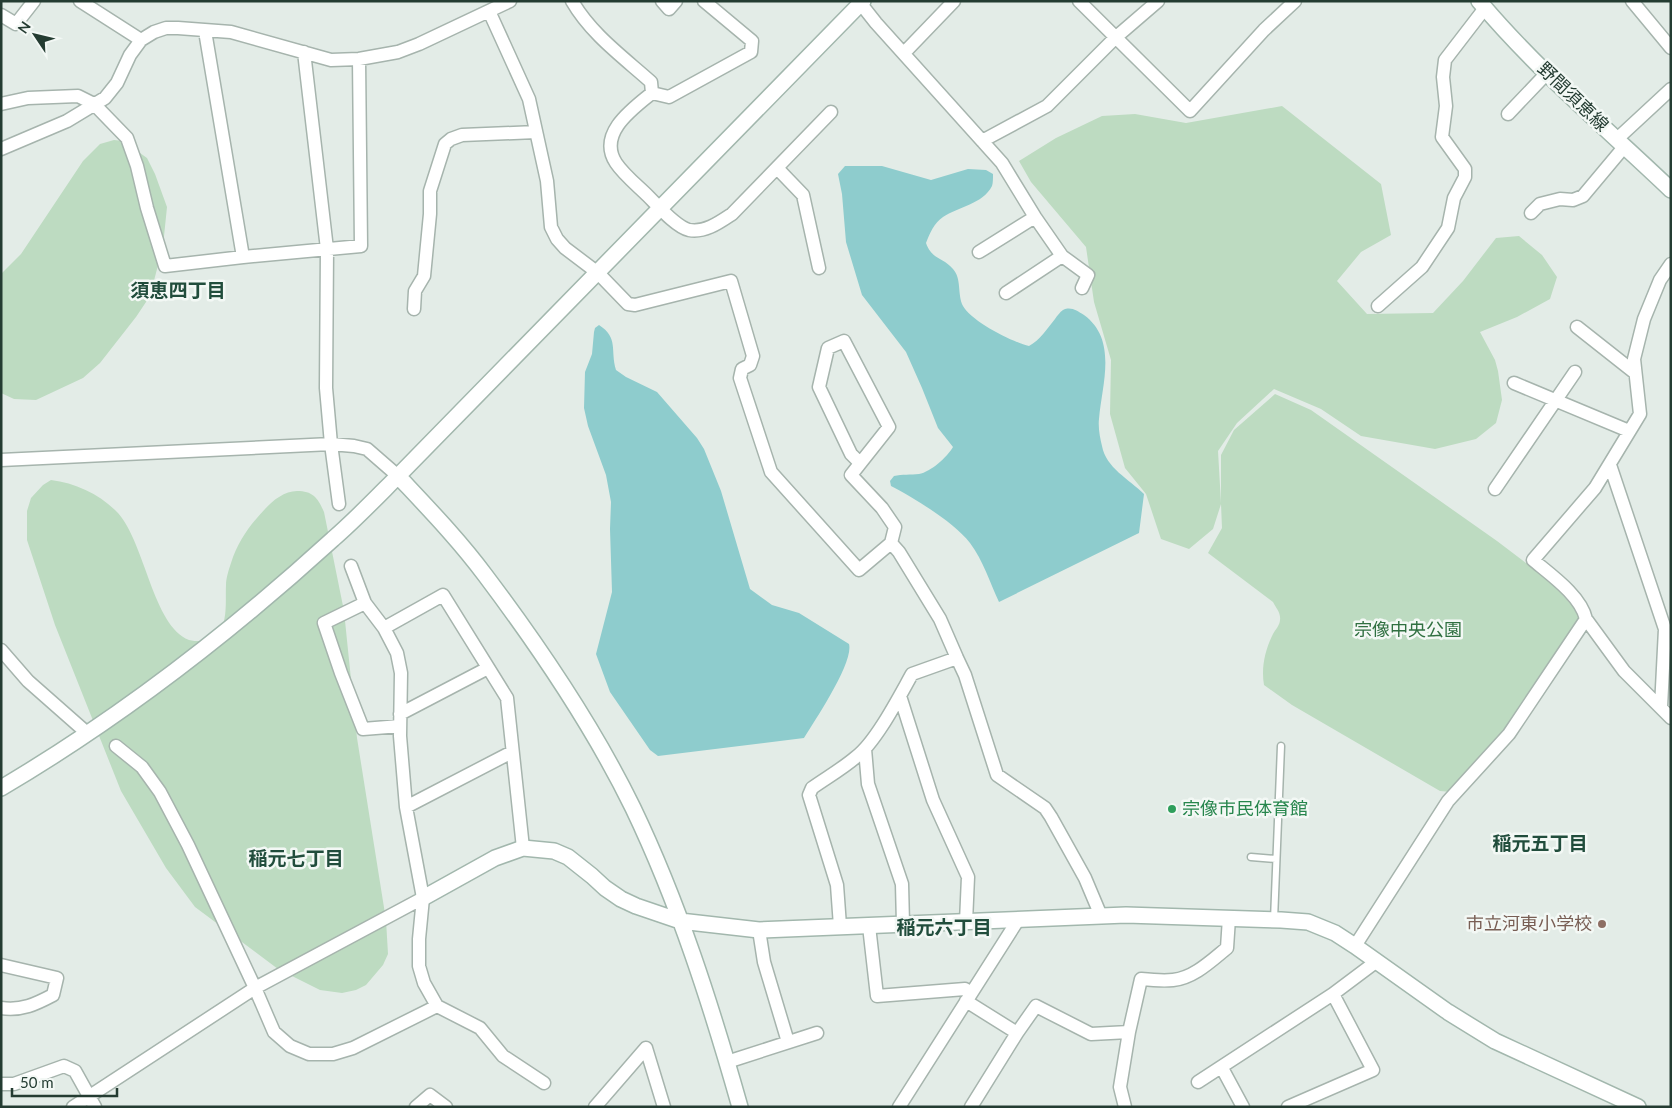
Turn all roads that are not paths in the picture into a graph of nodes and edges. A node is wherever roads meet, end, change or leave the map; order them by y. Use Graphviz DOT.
graph roads {
  1 [pos="34,1"];
  2 [pos="80,1"];
  3 [pos="510,1"];
  4 [pos="572,1"];
  5 [pos="662,1"];
  6 [pos="676,1"];
  7 [pos="704,1"];
  8 [pos="954,1"];
  9 [pos="1079,1"];
  10 [pos="1158,1"];
  11 [pos="1295,1"];
  12 [pos="1632,1"];
  13 [pos="861,2"];
  14 [pos="1482,5"];
  15 [pos="489,11"];
  16 [pos="1,15"];
  17 [pos="205,31"];
  18 [pos="1115,38"];
  19 [pos="141,40"];
  20 [pos="1671,48"];
  21 [pos="304,52"];
  22 [pos="904,53"];
  23 [pos="359,59"];
  24 [pos="1547,73"];
  25 [pos="1671,89"];
  26 [pos="652,93"];
  27 [pos="1,104"];
  28 [pos="94,104"];
  29 [pos="831,112"];
  30 [pos="1508,114"];
  31 [pos="536,132"];
  32 [pos="982,141"];
  33 [pos="1620,143"];
  34 [pos="1,149"];
  35 [pos="777,168"];
  36 [pos="1671,190"];
  37 [pos="660,208"];
  38 [pos="1531,213"];
  39 [pos="1035,217"];
  40 [pos="327,250"];
  41 [pos="979,252"];
  42 [pos="1062,256"];
  43 [pos="243,257"];
  44 [pos="1671,264"];
  45 [pos="819,268"];
  46 [pos="598,273"];
  47 [pos="1082,288"];
  48 [pos="1006,293"];
  49 [pos="1378,306"];
  50 [pos="414,309"];
  51 [pos="1577,326"];
  52 [pos="1575,372"];
  53 [pos="1634,372"];
  54 [pos="1514,383"];
  55 [pos="1556,400"];
  56 [pos="1629,431"];
  57 [pos="331,444"];
  58 [pos="1,460"];
  59 [pos="860,463"];
  60 [pos="1610,465"];
  61 [pos="398,476"];
  62 [pos="1495,488"];
  63 [pos="339,504"];
  64 [pos="891,543"];
  65 [pos="351,566"];
  66 [pos="365,603"];
  67 [pos="1586,619"];
  68 [pos="384,628"];
  69 [pos="1,650"];
  70 [pos="958,658"];
  71 [pos="488,668"];
  72 [pos="900,696"];
  73 [pos="1661,707"];
  74 [pos="1671,718"];
  75 [pos="400,720"];
  76 [pos="87,733"];
  77 [pos="116,746"];
  78 [pos="1281,746"];
  79 [pos="865,749"];
  80 [pos="512,752"];
  81 [pos="1,788"];
  82 [pos="406,807"];
  83 [pos="523,848"];
  84 [pos="1251,857"];
  85 [pos="1276,859"];
  86 [pos="424,898"];
  87 [pos="1101,916"];
  88 [pos="1229,918"];
  89 [pos="680,920"];
  90 [pos="1018,920"];
  91 [pos="1274,920"];
  92 [pos="966,922"];
  93 [pos="903,924"];
  94 [pos="840,926"];
  95 [pos="869,926"];
  96 [pos="759,930"];
  97 [pos="1356,946"];
  98 [pos="1377,961"];
  99 [pos="1,965"];
  100 [pos="255,988"];
  101 [pos="1333,994"];
  102 [pos="969,997"];
  103 [pos="437,1006"];
  104 [pos="1,1008"];
  105 [pos="1129,1032"];
  106 [pos="817,1033"];
  107 [pos="1017,1033"];
  108 [pos="788,1042"];
  109 [pos="728,1062"];
  110 [pos="1222,1068"];
  111 [pos="1198,1082"];
  112 [pos="544,1083"];
  113 [pos="1,1084"];
  114 [pos="92,1102"];
  115 [pos="74,1107"];
  116 [pos="416,1107"];
  117 [pos="446,1107"];
  118 [pos="595,1107"];
  119 [pos="664,1107"];
  120 [pos="740,1107"];
  121 [pos="899,1107"];
  122 [pos="971,1107"];
  123 [pos="1125,1107"];
  124 [pos="1243,1107"];
  125 [pos="1288,1107"];
  126 [pos="1638,1107"];
  1 -- 16 [label="street"];
  2 -- 19 [label="street"];
  3 -- 15 [label="street"];
  4 -- 26 [label="street"];
  5 -- 6 [label="street"];
  7 -- 26 [label="street"];
  8 -- 22 [label="street"];
  9 -- 18 [label="street"];
  10 -- 18 [label="street"];
  11 -- 18 [label="street"];
  12 -- 20 [label="street"];
  13 -- 22 [label="street"];
  13 -- 37 [label="street"];
  14 -- 24 [label="street, 野間須恵線"];
  14 -- 49 [label="street"];
  15 -- 23 [label="street"];
  15 -- 31 [label="street"];
  17 -- 19 [label="street"];
  17 -- 21 [label="street"];
  17 -- 43 [label="street"];
  18 -- 32 [label="street"];
  19 -- 28 [label="street"];
  21 -- 23 [label="street"];
  21 -- 40 [label="street"];
  22 -- 32 [label="street"];
  23 -- 40 [label="street"];
  24 -- 30 [label="street"];
  24 -- 33 [label="street, 野間須恵線"];
  25 -- 33 [label="street"];
  26 -- 37 [label="street"];
  27 -- 28 [label="street"];
  28 -- 34 [label="street"];
  28 -- 43 [label="street"];
  29 -- 35 [label="street"];
  31 -- 46 [label="street"];
  31 -- 50 [label="street"];
  32 -- 39 [label="street"];
  33 -- 36 [label="street, 野間須恵線"];
  33 -- 38 [label="street"];
  35 -- 37 [label="street"];
  35 -- 45 [label="street"];
  37 -- 46 [label="street"];
  39 -- 41 [label="street"];
  39 -- 42 [label="street"];
  40 -- 43 [label="street"];
  40 -- 57 [label="street"];
  42 -- 47 [label="street"];
  42 -- 48 [label="street"];
  44 -- 53 [label="street"];
  46 -- 61 [label="street"];
  46 -- 64 [label="street"];
  51 -- 53 [label="street"];
  52 -- 55 [label="street"];
  53 -- 56 [label="street"];
  54 -- 55 [label="street"];
  55 -- 56 [label="street"];
  55 -- 62 [label="street"];
  56 -- 60 [label="street"];
  57 -- 58 [label="street"];
  57 -- 61 [label="street"];
  57 -- 63 [label="street"];
  59 -- 59 [label="street"];
  59 -- 64 [label="street"];
  60 -- 67 [label="street"];
  60 -- 73 [label="street"];
  61 -- 76 [label="street"];
  61 -- 89 [label="street"];
  64 -- 70 [label="street"];
  65 -- 66 [label="street"];
  66 -- 68 [label="street"];
  66 -- 75 [label="street"];
  67 -- 73 [label="street"];
  67 -- 97 [label="street"];
  68 -- 71 [label="street"];
  68 -- 75 [label="street"];
  69 -- 76 [label="street"];
  70 -- 72 [label="street"];
  70 -- 87 [label="street"];
  71 -- 75 [label="street"];
  71 -- 80 [label="street"];
  72 -- 79 [label="street"];
  72 -- 92 [label="street"];
  73 -- 74 [label="street"];
  75 -- 82 [label="street"];
  76 -- 81 [label="street"];
  77 -- 100 [label="street"];
  78 -- 85 [label="lane"];
  79 -- 93 [label="street"];
  79 -- 94 [label="street"];
  80 -- 82 [label="street"];
  80 -- 83 [label="street"];
  82 -- 86 [label="street"];
  83 -- 86 [label="street"];
  83 -- 89 [label="street"];
  84 -- 85 [label="lane"];
  85 -- 91 [label="lane"];
  86 -- 100 [label="street"];
  86 -- 103 [label="street"];
  87 -- 88 [label="street"];
  87 -- 90 [label="street"];
  88 -- 91 [label="street"];
  88 -- 105 [label="street"];
  89 -- 96 [label="street"];
  89 -- 109 [label="street"];
  90 -- 92 [label="street"];
  90 -- 102 [label="street"];
  91 -- 97 [label="street"];
  92 -- 93 [label="street"];
  93 -- 95 [label="street"];
  94 -- 95 [label="street"];
  94 -- 96 [label="street"];
  95 -- 102 [label="street"];
  96 -- 108 [label="street"];
  97 -- 98 [label="street"];
  98 -- 101 [label="street"];
  98 -- 126 [label="street"];
  99 -- 104 [label="street"];
  100 -- 103 [label="street"];
  100 -- 114 [label="street"];
  101 -- 110 [label="street"];
  101 -- 125 [label="street"];
  102 -- 107 [label="street"];
  102 -- 121 [label="street"];
  103 -- 112 [label="street"];
  105 -- 107 [label="street"];
  105 -- 123 [label="street"];
  106 -- 108 [label="street"];
  107 -- 122 [label="street"];
  108 -- 109 [label="street"];
  109 -- 120 [label="street"];
  110 -- 111 [label="street"];
  110 -- 124 [label="street"];
  113 -- 114 [label="street"];
  114 -- 115 [label="street"];
  116 -- 117 [label="street"];
  118 -- 119 [label="street"];
}
